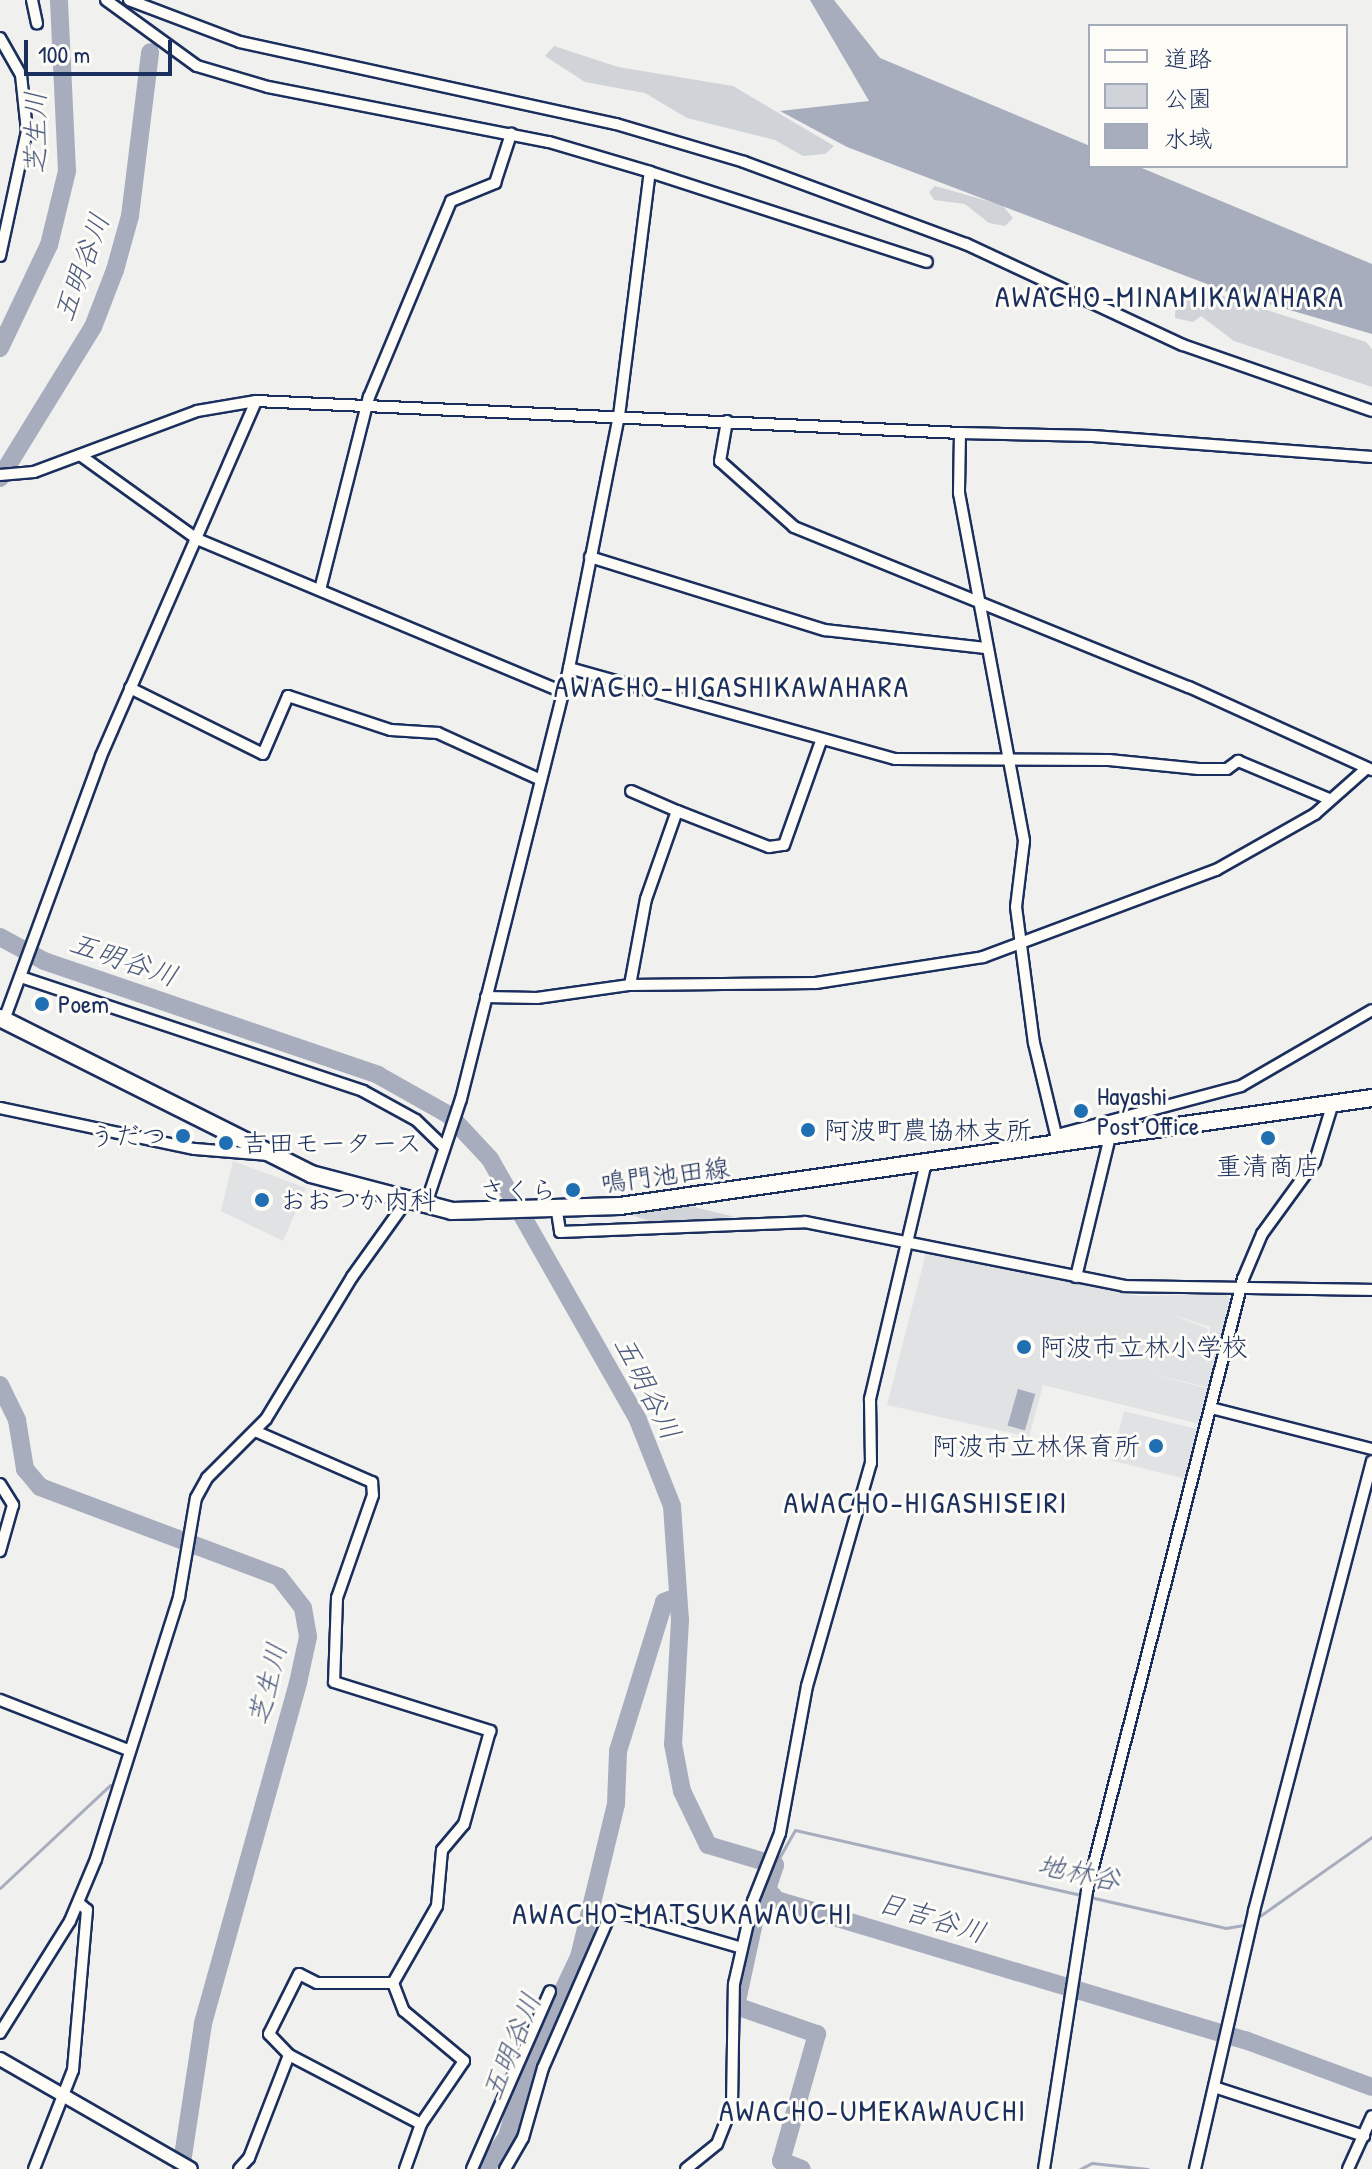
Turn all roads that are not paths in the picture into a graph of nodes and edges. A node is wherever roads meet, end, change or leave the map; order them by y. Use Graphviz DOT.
graph roads {
  1 [pos="32,0"];
  2 [pos="106,0"];
  3 [pos="129,0"];
  4 [pos="37,23"];
  5 [pos="0,38"];
  6 [pos="511,134"];
  7 [pos="650,172"];
  8 [pos="0,256"];
  9 [pos="927,262"];
  10 [pos="256,401"];
  11 [pos="367,405"];
  12 [pos="1372,411"];
  13 [pos="619,416"];
  14 [pos="727,421"];
  15 [pos="960,433"];
  16 [pos="80,455"];
  17 [pos="1372,457"];
  18 [pos="0,475"];
  19 [pos="197,539"];
  20 [pos="590,557"];
  21 [pos="320,590"];
  22 [pos="980,603"];
  23 [pos="985,648"];
  24 [pos="569,668"];
  25 [pos="130,688"];
  26 [pos="563,692"];
  27 [pos="821,741"];
  28 [pos="1007,762"];
  29 [pos="1370,769"];
  30 [pos="541,780"];
  31 [pos="631,791"];
  32 [pos="1329,799"];
  33 [pos="677,811"];
  34 [pos="1020,944"];
  35 [pos="21,975"];
  36 [pos="630,985"];
  37 [pos="486,997"];
  38 [pos="1372,1010"];
  39 [pos="2,1019"];
  40 [pos="1372,1098"];
  41 [pos="1333,1103"];
  42 [pos="0,1108"];
  43 [pos="1110,1136"];
  44 [pos="1057,1139"];
  45 [pos="445,1144"];
  46 [pos="273,1155"];
  47 [pos="926,1162"];
  48 [pos="405,1203"];
  49 [pos="425,1207"];
  50 [pos="550,1212"];
  51 [pos="910,1242"];
  52 [pos="1076,1277"];
  53 [pos="1241,1290"];
  54 [pos="1372,1290"];
  55 [pos="1211,1408"];
  56 [pos="255,1431"];
  57 [pos="1372,1449"];
  58 [pos="1372,1461"];
  59 [pos="0,1484"];
  60 [pos="0,1551"];
  61 [pos="0,1700"];
  62 [pos="128,1750"];
  63 [pos="79,1903"];
  64 [pos="742,1948"];
  65 [pos="393,1983"];
  66 [pos="550,1991"];
  67 [pos="0,2033"];
  68 [pos="289,2055"];
  69 [pos="0,2059"];
  70 [pos="1214,2087"];
  71 [pos="62,2096"];
  72 [pos="1372,2116"];
  73 [pos="421,2124"];
  74 [pos="1364,2136"];
  75 [pos="168,2162"];
  76 [pos="34,2169"];
  77 [pos="191,2169"];
  78 [pos="239,2169"];
  79 [pos="405,2169"];
  80 [pos="472,2169"];
  81 [pos="505,2169"];
  82 [pos="686,2169"];
  83 [pos="1044,2169"];
  84 [pos="1195,2169"];
  85 [pos="1348,2169"];
  1 -- 4 [label="street"];
  2 -- 6 [label="street"];
  3 -- 12 [label="street"];
  5 -- 8 [label="street"];
  6 -- 7 [label="street"];
  6 -- 11 [label="street"];
  7 -- 9 [label="street"];
  7 -- 13 [label="street"];
  10 -- 11 [label="street"];
  10 -- 16 [label="street"];
  10 -- 19 [label="street"];
  11 -- 13 [label="street"];
  11 -- 21 [label="street"];
  13 -- 14 [label="street"];
  13 -- 20 [label="street"];
  14 -- 15 [label="street"];
  14 -- 22 [label="street"];
  15 -- 17 [label="street"];
  15 -- 22 [label="street"];
  16 -- 18 [label="street"];
  16 -- 19 [label="street"];
  19 -- 21 [label="street"];
  19 -- 25 [label="street"];
  20 -- 23 [label="street"];
  20 -- 24 [label="street"];
  21 -- 26 [label="street"];
  22 -- 23 [label="street"];
  22 -- 29 [label="street"];
  23 -- 28 [label="street"];
  24 -- 26 [label="street"];
  24 -- 27 [label="street"];
  25 -- 30 [label="street"];
  25 -- 35 [label="street"];
  26 -- 30 [label="street"];
  27 -- 28 [label="street"];
  27 -- 33 [label="street"];
  28 -- 32 [label="street"];
  28 -- 34 [label="street"];
  29 -- 32 [label="street"];
  30 -- 37 [label="street"];
  31 -- 33 [label="street"];
  32 -- 34 [label="street"];
  33 -- 36 [label="street"];
  34 -- 36 [label="street"];
  34 -- 44 [label="street"];
  35 -- 39 [label="street"];
  35 -- 45 [label="street"];
  36 -- 37 [label="street"];
  37 -- 45 [label="street"];
  38 -- 44 [label="street"];
  39 -- 46 [label="main road, 鳴門池田線"];
  40 -- 41 [label="main road, 鳴門池田線"];
  41 -- 43 [label="main road, 鳴門池田線"];
  41 -- 53 [label="street"];
  42 -- 46 [label="street"];
  43 -- 44 [label="main road, 鳴門池田線"];
  43 -- 52 [label="street"];
  44 -- 47 [label="main road, 鳴門池田線"];
  45 -- 49 [label="street"];
  46 -- 48 [label="main road, 鳴門池田線"];
  47 -- 50 [label="main road, 鳴門池田線"];
  47 -- 51 [label="street"];
  48 -- 49 [label="main road, 鳴門池田線"];
  48 -- 56 [label="street"];
  49 -- 50 [label="main road, 鳴門池田線"];
  50 -- 51 [label="street"];
  51 -- 52 [label="street"];
  51 -- 64 [label="street"];
  52 -- 53 [label="street"];
  53 -- 54 [label="street"];
  53 -- 55 [label="street"];
  55 -- 57 [label="street"];
  55 -- 83 [label="street"];
  56 -- 62 [label="street"];
  56 -- 65 [label="street"];
  58 -- 70 [label="street"];
  59 -- 60 [label="street"];
  61 -- 62 [label="street"];
  62 -- 63 [label="street"];
  63 -- 67 [label="street"];
  63 -- 71 [label="street"];
  64 -- 81 [label="street"];
  64 -- 82 [label="street"];
  65 -- 68 [label="street"];
  65 -- 73 [label="street"];
  66 -- 80 [label="street"];
  68 -- 73 [label="street"];
  68 -- 78 [label="street"];
  69 -- 71 [label="street"];
  70 -- 74 [label="street"];
  70 -- 84 [label="street"];
  71 -- 75 [label="street"];
  71 -- 76 [label="street"];
  72 -- 74 [label="street"];
  73 -- 79 [label="street"];
  74 -- 85 [label="street"];
  75 -- 77 [label="street"];
}
